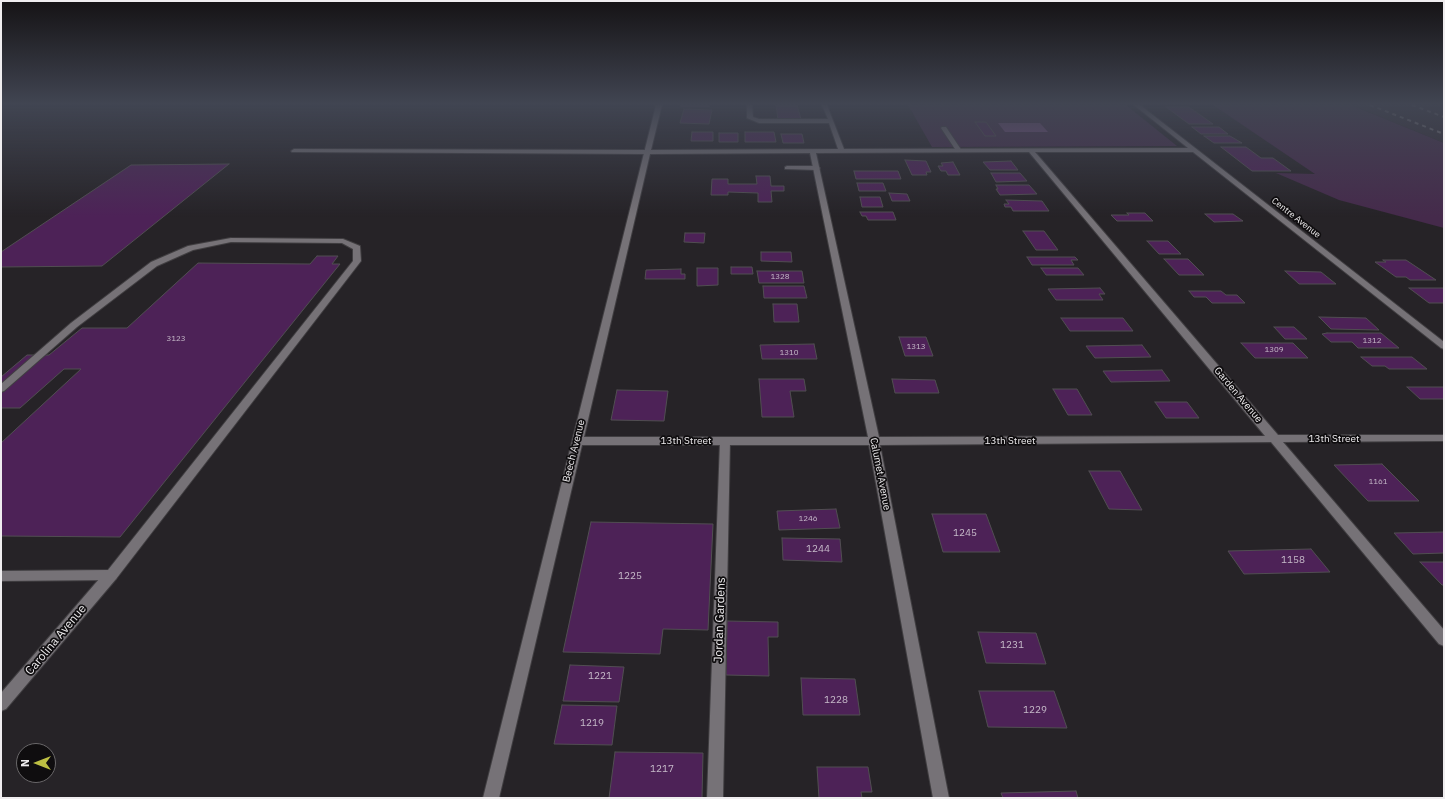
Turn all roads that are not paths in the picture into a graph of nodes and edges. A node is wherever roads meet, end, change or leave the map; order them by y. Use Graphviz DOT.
graph roads {
  1 [pos="650,142"];
  2 [pos="839,142"];
  3 [pos="953,142"];
  4 [pos="1184,142"];
  5 [pos="1194,150"];
  6 [pos="294,151"];
  7 [pos="813,151"];
  8 [pos="842,151"];
  9 [pos="959,151"];
  10 [pos="1031,151"];
  11 [pos="648,152"];
  12 [pos="787,168"];
  13 [pos="816,168"];
  14 [pos="1444,346"];
  15 [pos="1,389"];
  16 [pos="1444,438"];
  17 [pos="1275,439"];
  18 [pos="577,441"];
  19 [pos="725,441"];
  20 [pos="874,441"];
  21 [pos="111,575"];
  22 [pos="1,576"];
  23 [pos="1444,640"];
  24 [pos="1,704"];
  25 [pos="491,798"];
  26 [pos="714,798"];
  27 [pos="941,798"];
  1 -- 11 [label="street, Beech Avenue"];
  2 -- 8 [label="street"];
  3 -- 9 [label="street"];
  4 -- 5 [label="street, Centre Avenue"];
  5 -- 10 [label="street"];
  5 -- 14 [label="street, Centre Avenue"];
  6 -- 11 [label="street"];
  7 -- 8 [label="street"];
  7 -- 11 [label="street"];
  7 -- 13 [label="street, Calumet Avenue"];
  8 -- 9 [label="street"];
  9 -- 10 [label="street"];
  10 -- 17 [label="street, Garden Avenue"];
  11 -- 18 [label="street, Beech Avenue"];
  12 -- 13 [label="street"];
  13 -- 20 [label="street, Calumet Avenue"];
  15 -- 21 [label="street, Carolina Avenue"];
  16 -- 17 [label="street, 13th Street"];
  17 -- 20 [label="street, 13th Street"];
  17 -- 23 [label="street, Garden Avenue"];
  18 -- 19 [label="street, 13th Street"];
  18 -- 25 [label="street, Beech Avenue"];
  19 -- 20 [label="street, 13th Street"];
  19 -- 26 [label="street, Jordan Gardens"];
  20 -- 27 [label="street, Calumet Avenue"];
  21 -- 22 [label="street"];
  21 -- 24 [label="street, Carolina Avenue"];
}
